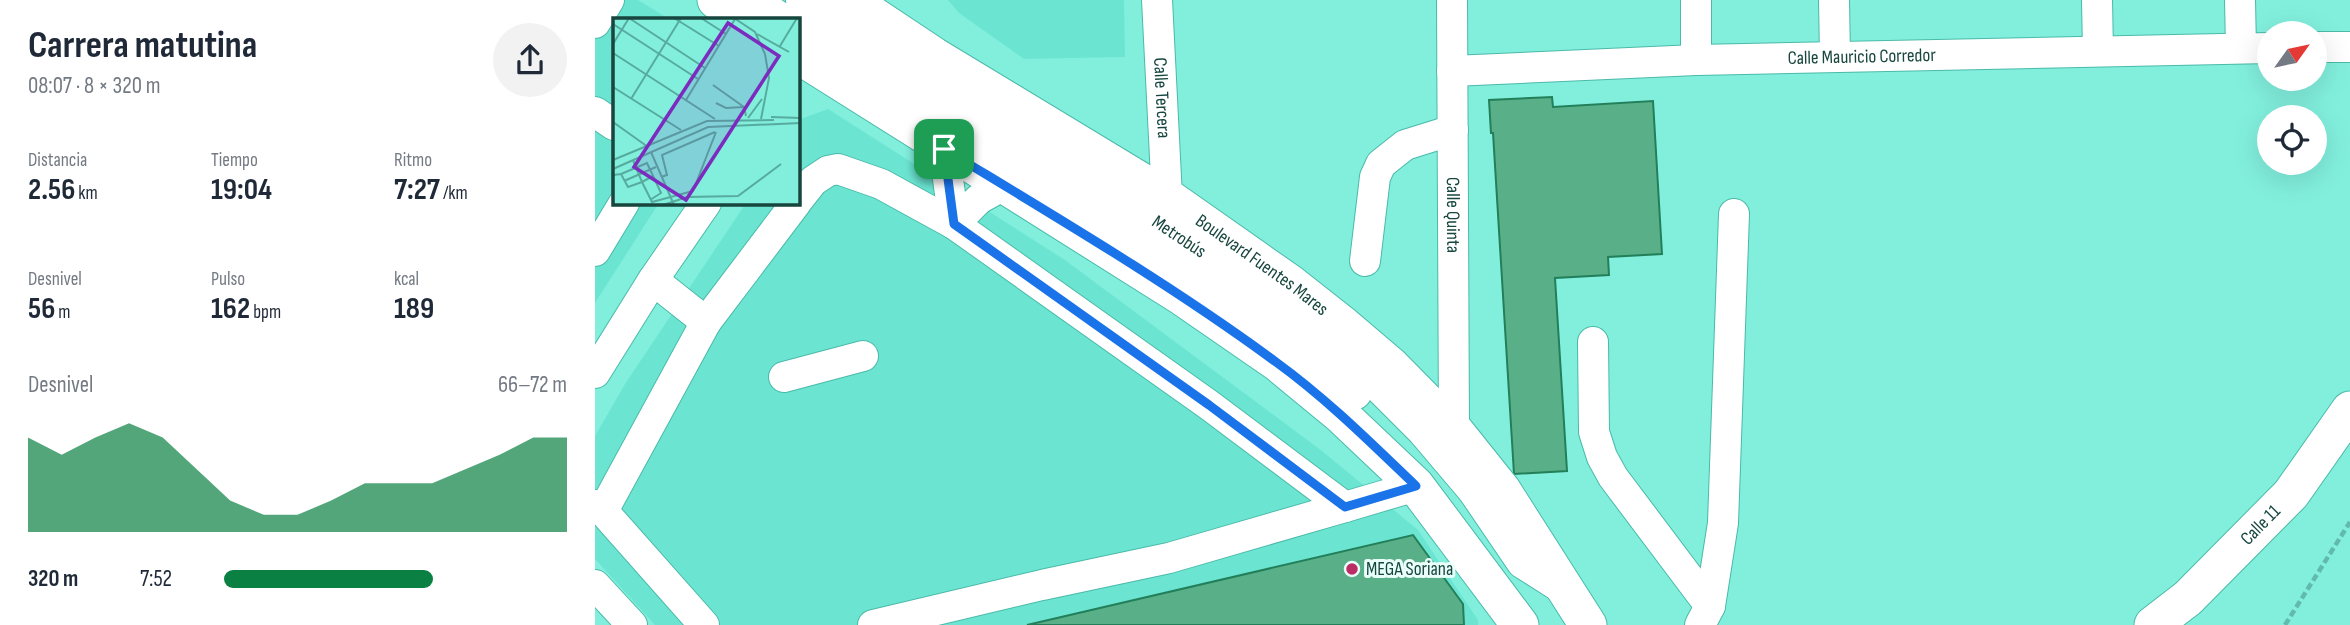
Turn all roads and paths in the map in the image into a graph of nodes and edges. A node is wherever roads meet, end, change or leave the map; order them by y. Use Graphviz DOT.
graph roads {
  1 [pos="609,0"];
  2 [pos="716,0"];
  3 [pos="754,0"];
  4 [pos="801,0"];
  5 [pos="1157,0"];
  6 [pos="1452,0"];
  7 [pos="1696,0"];
  8 [pos="1834,0"];
  9 [pos="2097,0"];
  10 [pos="2240,0"];
  11 [pos="743,18"];
  12 [pos="781,18"];
  13 [pos="595,22"];
  14 [pos="613,31"];
  15 [pos="818,35"];
  16 [pos="2327,47"];
  17 [pos="2350,47"];
  18 [pos="2255,48"];
  19 [pos="2098,51"];
  20 [pos="1835,57"];
  21 [pos="1696,60"];
  22 [pos="1452,71"];
  23 [pos="595,112"];
  24 [pos="613,124"];
  25 [pos="1453,130"];
  26 [pos="944,149"];
  27 [pos="1005,185"];
  28 [pos="800,197"];
  29 [pos="1167,197"];
  30 [pos="705,205"];
  31 [pos="794,205"];
  32 [pos="612,207"];
  33 [pos="1734,214"];
  34 [pos="954,224"];
  35 [pos="595,251"];
  36 [pos="1365,261"];
  37 [pos="653,280"];
  38 [pos="706,322"];
  39 [pos="1593,342"];
  40 [pos="863,356"];
  41 [pos="595,373"];
  42 [pos="783,377"];
  43 [pos="2350,410"];
  44 [pos="1454,430"];
  45 [pos="1416,486"];
  46 [pos="1345,507"];
  47 [pos="599,508"];
  48 [pos="2350,522"];
  49 [pos="595,585"];
  50 [pos="1569,593"];
  51 [pos="1705,615"];
  52 [pos="1513,616"];
  53 [pos="632,625"];
  54 [pos="704,625"];
  55 [pos="873,625"];
  56 [pos="1588,625"];
  57 [pos="2153,625"];
  58 [pos="2285,625"];
  1 -- 13 [label="street"];
  2 -- 11 [label="main road"];
  3 -- 12 [label="street"];
  4 -- 15 [label="street, Metrobús"];
  5 -- 29 [label="street, Calle Tercera"];
  6 -- 22 [label="street, Calle Quinta"];
  7 -- 21 [label="street"];
  8 -- 20 [label="street"];
  9 -- 19 [label="street"];
  10 -- 18 [label="street"];
  13 -- 14 [label="street"];
  15 -- 26 [label="main road"];
  15 -- 29 [label="main road, Boulevard Fuentes Mares"];
  15 -- 50 [label="street, Metrobús"];
  15 -- 52 [label="street"];
  16 -- 17 [label="street"];
  18 -- 19 [label="street, Calle Mauricio Corredor"];
  19 -- 20 [label="street, Calle Mauricio Corredor"];
  20 -- 21 [label="street, Calle Mauricio Corredor"];
  21 -- 22 [label="street, Calle Mauricio Corredor"];
  22 -- 25 [label="street, Calle Quinta"];
  23 -- 24 [label="street"];
  25 -- 36 [label="street"];
  25 -- 44 [label="street, Calle Quinta"];
  26 -- 27 [label="main road"];
  26 -- 34 [label="street"];
  27 -- 34 [label="street"];
  27 -- 45 [label="main road"];
  28 -- 34 [label="street"];
  29 -- 44 [label="main road, Boulevard Fuentes Mares"];
  30 -- 37 [label="street"];
  31 -- 38 [label="street"];
  32 -- 35 [label="street"];
  33 -- 51 [label="street"];
  34 -- 46 [label="street"];
  37 -- 38 [label="street"];
  37 -- 41 [label="street"];
  38 -- 47 [label="street"];
  39 -- 51 [label="street"];
  40 -- 42 [label="street"];
  43 -- 57 [label="main road, Calle 11"];
  44 -- 50 [label="main road, Boulevard Fuentes Mares"];
  45 -- 46 [label="street"];
  45 -- 52 [label="main road"];
  46 -- 55 [label="street"];
  47 -- 54 [label="street"];
  48 -- 58 [label="path"];
  49 -- 53 [label="street"];
  50 -- 56 [label="main road, Boulevard Fuentes Mares"];
}
